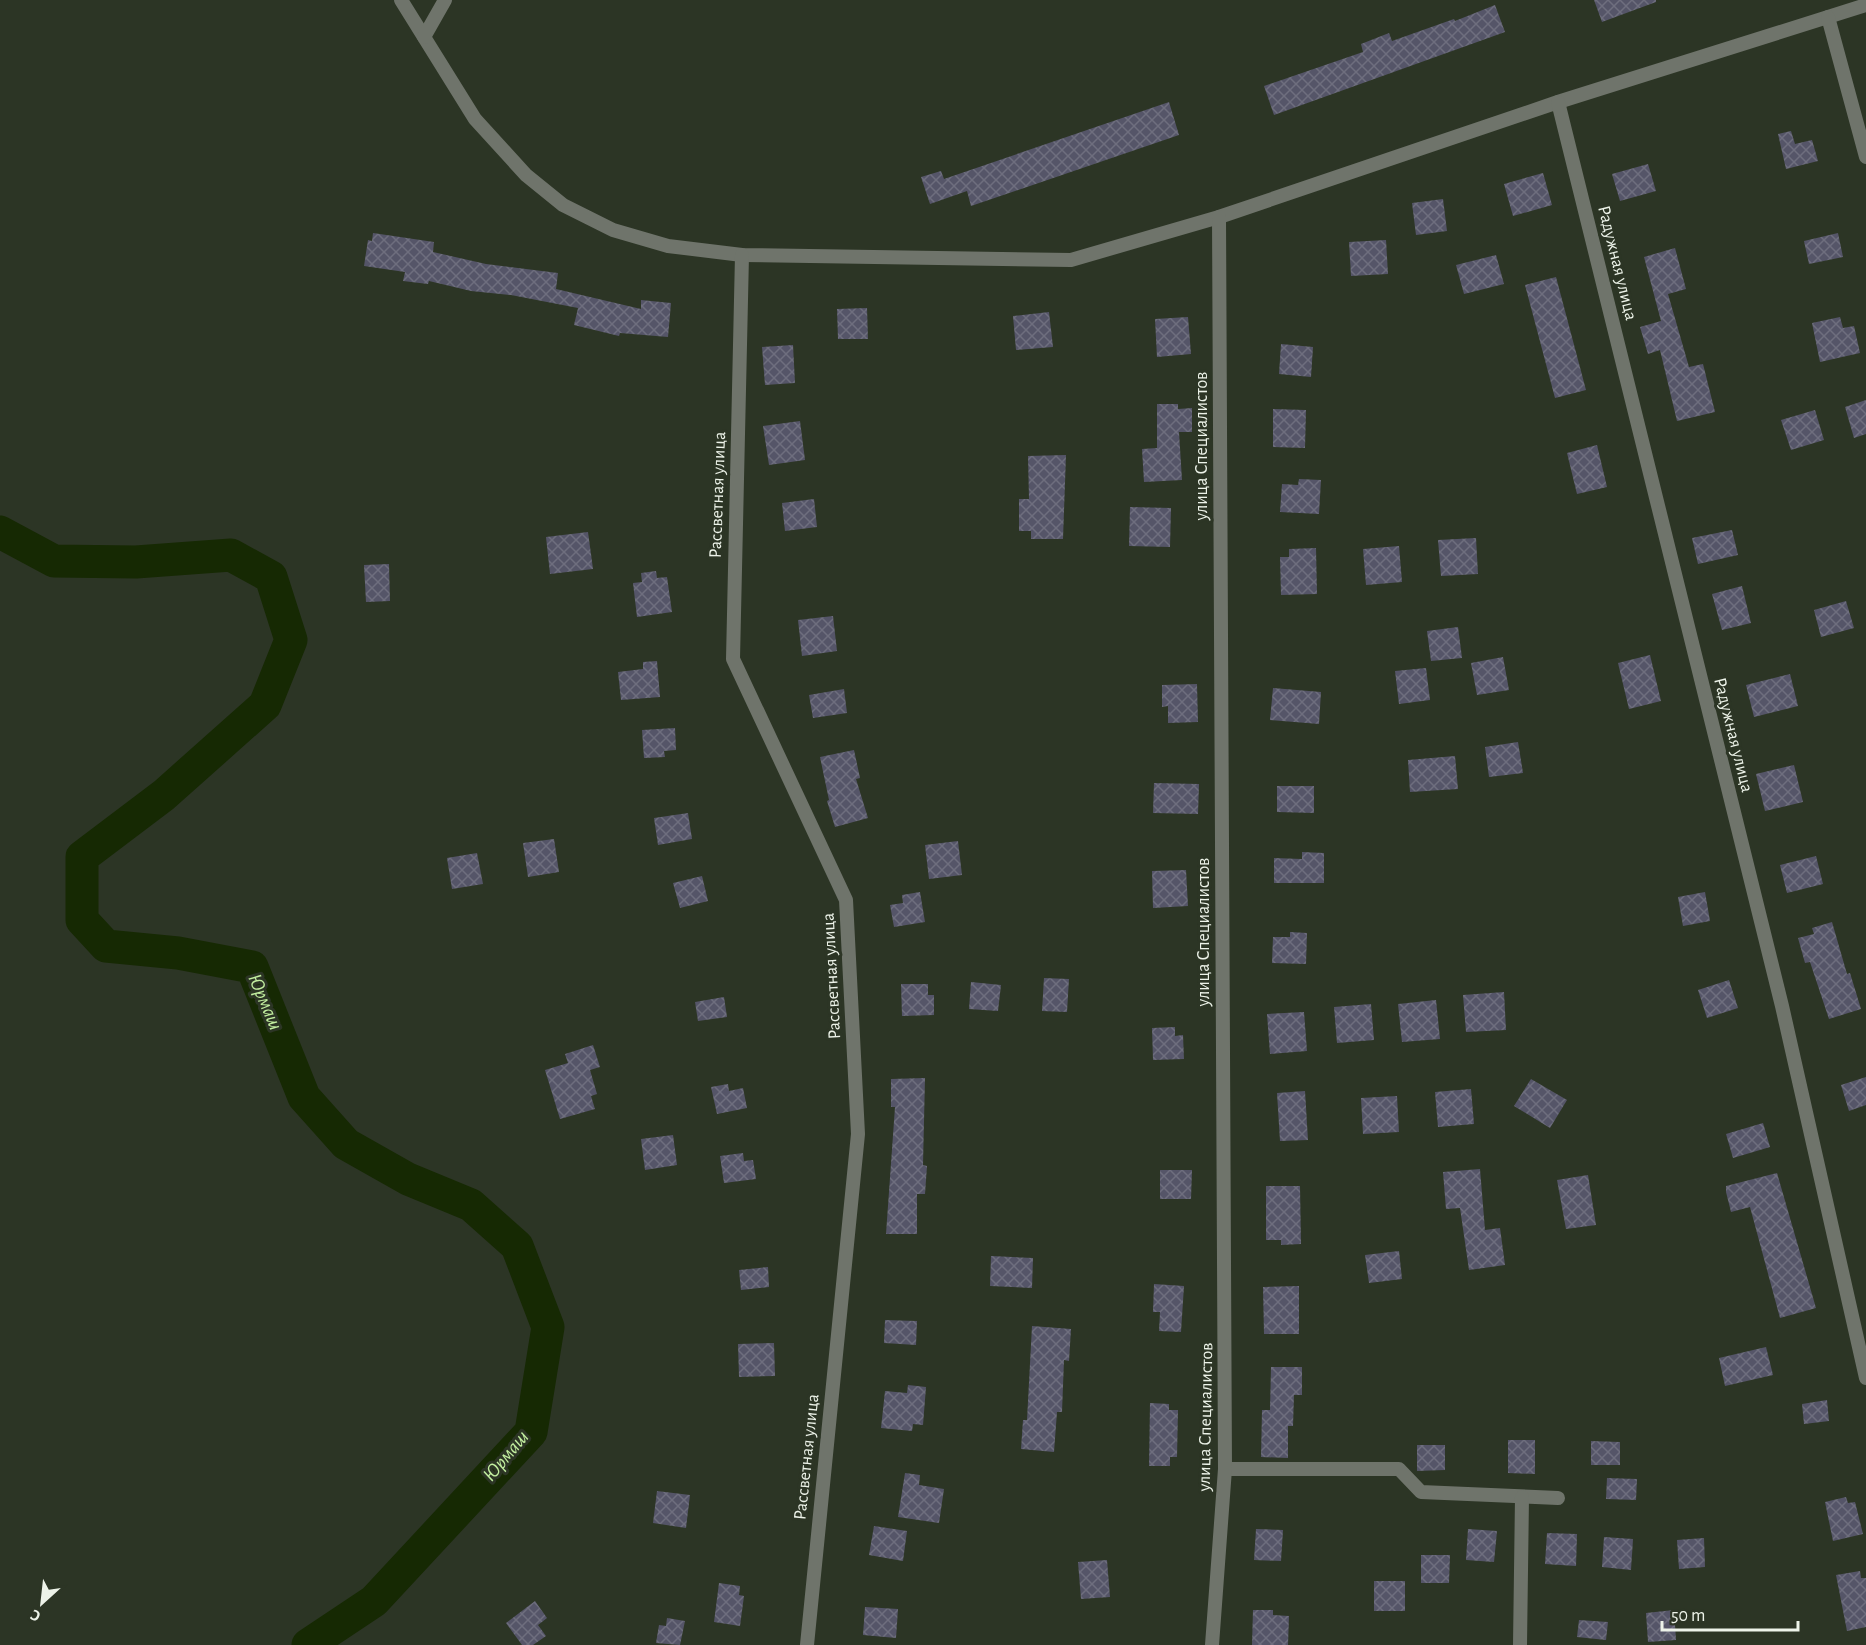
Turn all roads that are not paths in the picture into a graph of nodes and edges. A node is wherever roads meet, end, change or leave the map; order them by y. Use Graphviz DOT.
graph roads {
  1 [pos="401,0"];
  2 [pos="445,0"];
  3 [pos="1866,5"];
  4 [pos="1828,17"];
  5 [pos="424,37"];
  6 [pos="1558,102"];
  7 [pos="1866,157"];
  8 [pos="1219,218"];
  9 [pos="742,255"];
  10 [pos="1866,1378"];
  11 [pos="1225,1469"];
  12 [pos="1522,1497"];
  13 [pos="1558,1498"];
  14 [pos="807,1645"];
  15 [pos="1212,1645"];
  16 [pos="1520,1645"];
  1 -- 5 [label="street"];
  2 -- 5 [label="street"];
  3 -- 4 [label="street"];
  4 -- 6 [label="street"];
  4 -- 7 [label="street"];
  5 -- 9 [label="street"];
  6 -- 8 [label="street"];
  6 -- 10 [label="street, Радужная улица"];
  8 -- 9 [label="street"];
  8 -- 11 [label="street, улица Специалистов"];
  9 -- 14 [label="street, Рассветная улица"];
  11 -- 12 [label="street"];
  11 -- 15 [label="street, улица Специалистов"];
  12 -- 13 [label="street"];
  12 -- 16 [label="street"];
}
